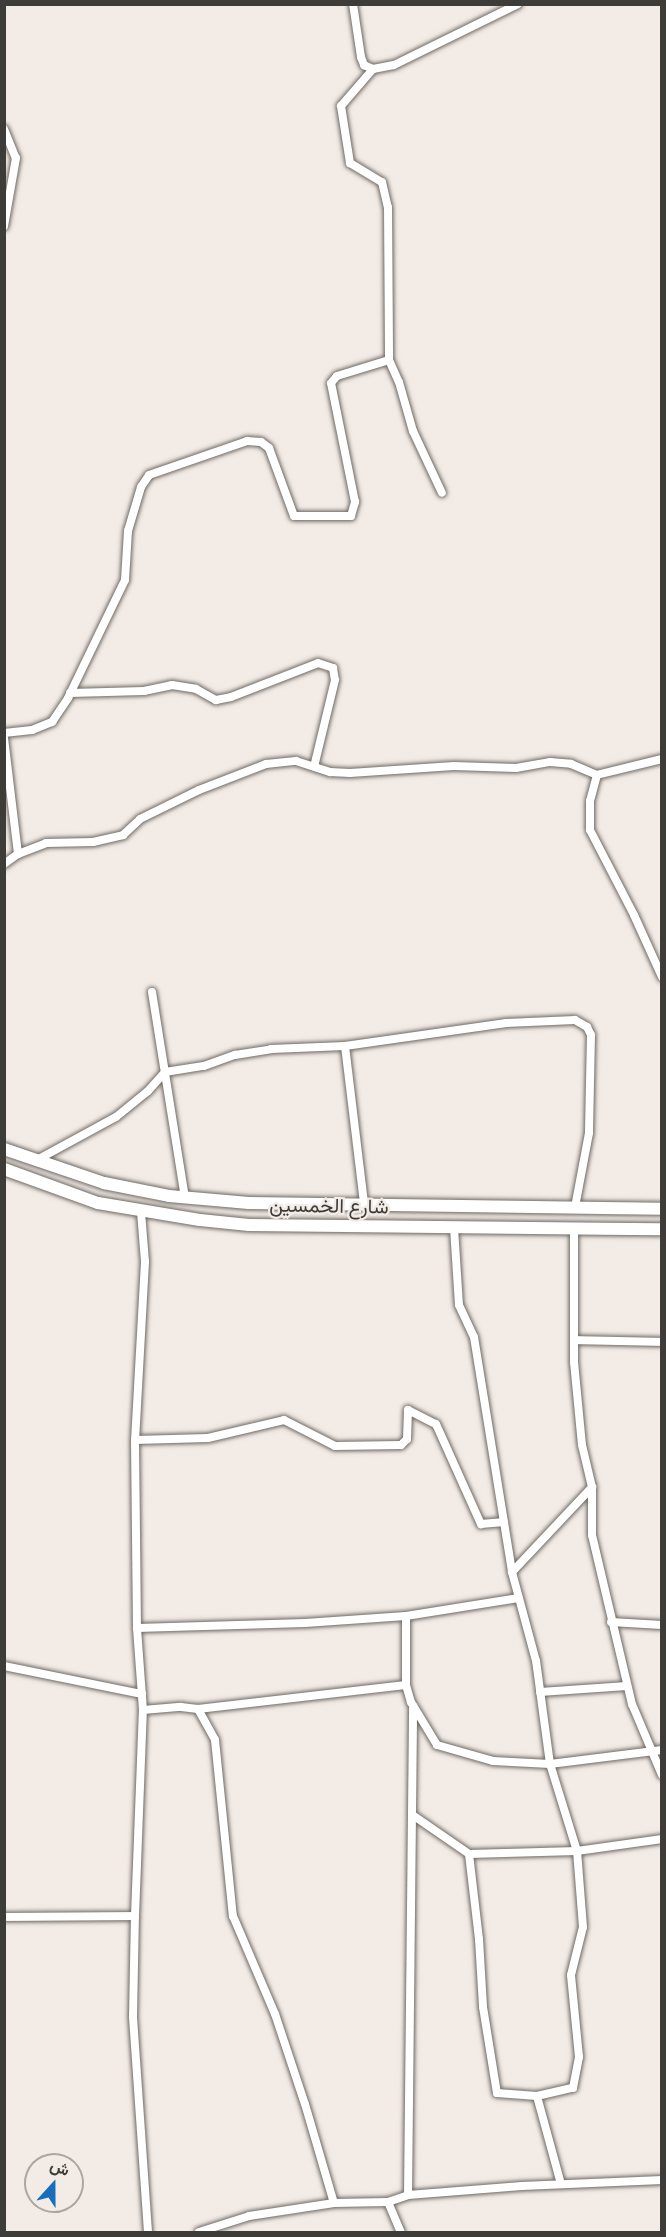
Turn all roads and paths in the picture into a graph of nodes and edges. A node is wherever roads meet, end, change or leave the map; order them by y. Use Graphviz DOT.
graph roads {
  1 [pos="353,4"];
  2 [pos="518,4"];
  3 [pos="373,69"];
  4 [pos="4,129"];
  5 [pos="4,226"];
  6 [pos="389,360"];
  7 [pos="442,493"];
  8 [pos="70,693"];
  9 [pos="4,735"];
  10 [pos="662,759"];
  11 [pos="314,766"];
  12 [pos="597,775"];
  13 [pos="18,854"];
  14 [pos="4,864"];
  15 [pos="662,978"];
  16 [pos="152,992"];
  17 [pos="345,1046"];
  18 [pos="165,1072"];
  19 [pos="4,1149"];
  20 [pos="35,1161"];
  21 [pos="4,1169"];
  22 [pos="104,1183"];
  23 [pos="185,1197"];
  24 [pos="98,1203"];
  25 [pos="364,1204"];
  26 [pos="498,1205"];
  27 [pos="575,1207"];
  28 [pos="662,1209"];
  29 [pos="141,1212"];
  30 [pos="500,1226"];
  31 [pos="574,1227"];
  32 [pos="454,1228"];
  33 [pos="662,1229"];
  34 [pos="574,1340"];
  35 [pos="662,1342"];
  36 [pos="135,1440"];
  37 [pos="592,1487"];
  38 [pos="504,1522"];
  39 [pos="512,1572"];
  40 [pos="519,1598"];
  41 [pos="406,1616"];
  42 [pos="611,1622"];
  43 [pos="662,1625"];
  44 [pos="137,1628"];
  45 [pos="4,1666"];
  46 [pos="406,1686"];
  47 [pos="627,1686"];
  48 [pos="540,1692"];
  49 [pos="142,1694"];
  50 [pos="413,1705"];
  51 [pos="198,1709"];
  52 [pos="143,1710"];
  53 [pos="657,1751"];
  54 [pos="550,1764"];
  55 [pos="662,1775"];
  56 [pos="414,1816"];
  57 [pos="662,1839"];
  58 [pos="576,1851"];
  59 [pos="469,1854"];
  60 [pos="135,1916"];
  61 [pos="4,1917"];
  62 [pos="537,2096"];
  63 [pos="662,2180"];
  64 [pos="561,2184"];
  65 [pos="408,2195"];
  66 [pos="388,2202"];
  67 [pos="334,2203"];
  68 [pos="148,2232"];
  69 [pos="199,2232"];
  70 [pos="401,2232"];
  1 -- 3 [label="street"];
  2 -- 3 [label="street"];
  3 -- 6 [label="street"];
  4 -- 5 [label="street"];
  6 -- 7 [label="street"];
  6 -- 8 [label="street"];
  8 -- 9 [label="street"];
  8 -- 11 [label="street"];
  9 -- 13 [label="street"];
  10 -- 12 [label="street"];
  11 -- 12 [label="street"];
  11 -- 13 [label="street"];
  12 -- 15 [label="street"];
  13 -- 14 [label="street"];
  16 -- 18 [label="street"];
  17 -- 18 [label="street"];
  17 -- 25 [label="street"];
  17 -- 27 [label="street"];
  18 -- 20 [label="street"];
  18 -- 23 [label="street"];
  19 -- 20 [label="main road, شارع الخمسين"];
  20 -- 22 [label="main road, شارع الخمسين"];
  21 -- 24 [label="main road, شارع الخمسين"];
  22 -- 23 [label="main road, شارع الخمسين"];
  22 -- 24 [label="main road"];
  23 -- 25 [label="main road, شارع الخمسين"];
  24 -- 29 [label="main road, شارع الخمسين"];
  25 -- 26 [label="main road, شارع الخمسين"];
  26 -- 27 [label="main road, شارع الخمسين"];
  26 -- 30 [label="main road"];
  27 -- 28 [label="main road, شارع الخمسين"];
  29 -- 32 [label="main road, شارع الخمسين"];
  29 -- 36 [label="street"];
  30 -- 31 [label="main road, شارع الخمسين"];
  30 -- 32 [label="main road, شارع الخمسين"];
  31 -- 33 [label="main road, شارع الخمسين"];
  31 -- 34 [label="street"];
  32 -- 38 [label="street"];
  34 -- 35 [label="street"];
  34 -- 37 [label="street"];
  36 -- 38 [label="street"];
  36 -- 44 [label="street"];
  37 -- 39 [label="street"];
  37 -- 42 [label="street"];
  38 -- 39 [label="street"];
  39 -- 40 [label="street"];
  40 -- 41 [label="street"];
  40 -- 48 [label="street"];
  41 -- 44 [label="street"];
  41 -- 46 [label="street"];
  42 -- 43 [label="street"];
  42 -- 47 [label="street"];
  44 -- 49 [label="street"];
  45 -- 49 [label="street"];
  46 -- 50 [label="street"];
  46 -- 51 [label="street"];
  47 -- 48 [label="street"];
  47 -- 53 [label="street"];
  48 -- 54 [label="street"];
  49 -- 52 [label="street"];
  50 -- 54 [label="street"];
  50 -- 56 [label="street"];
  51 -- 52 [label="street"];
  51 -- 67 [label="street"];
  52 -- 60 [label="street"];
  53 -- 54 [label="street"];
  53 -- 55 [label="street"];
  54 -- 58 [label="street"];
  56 -- 59 [label="street"];
  56 -- 65 [label="street"];
  57 -- 58 [label="street"];
  58 -- 59 [label="street"];
  58 -- 62 [label="street"];
  59 -- 62 [label="street"];
  60 -- 61 [label="street"];
  60 -- 68 [label="street"];
  62 -- 64 [label="street"];
  63 -- 64 [label="street"];
  64 -- 65 [label="street"];
  65 -- 66 [label="street"];
  66 -- 67 [label="street"];
  66 -- 70 [label="street"];
  67 -- 69 [label="street"];
}
